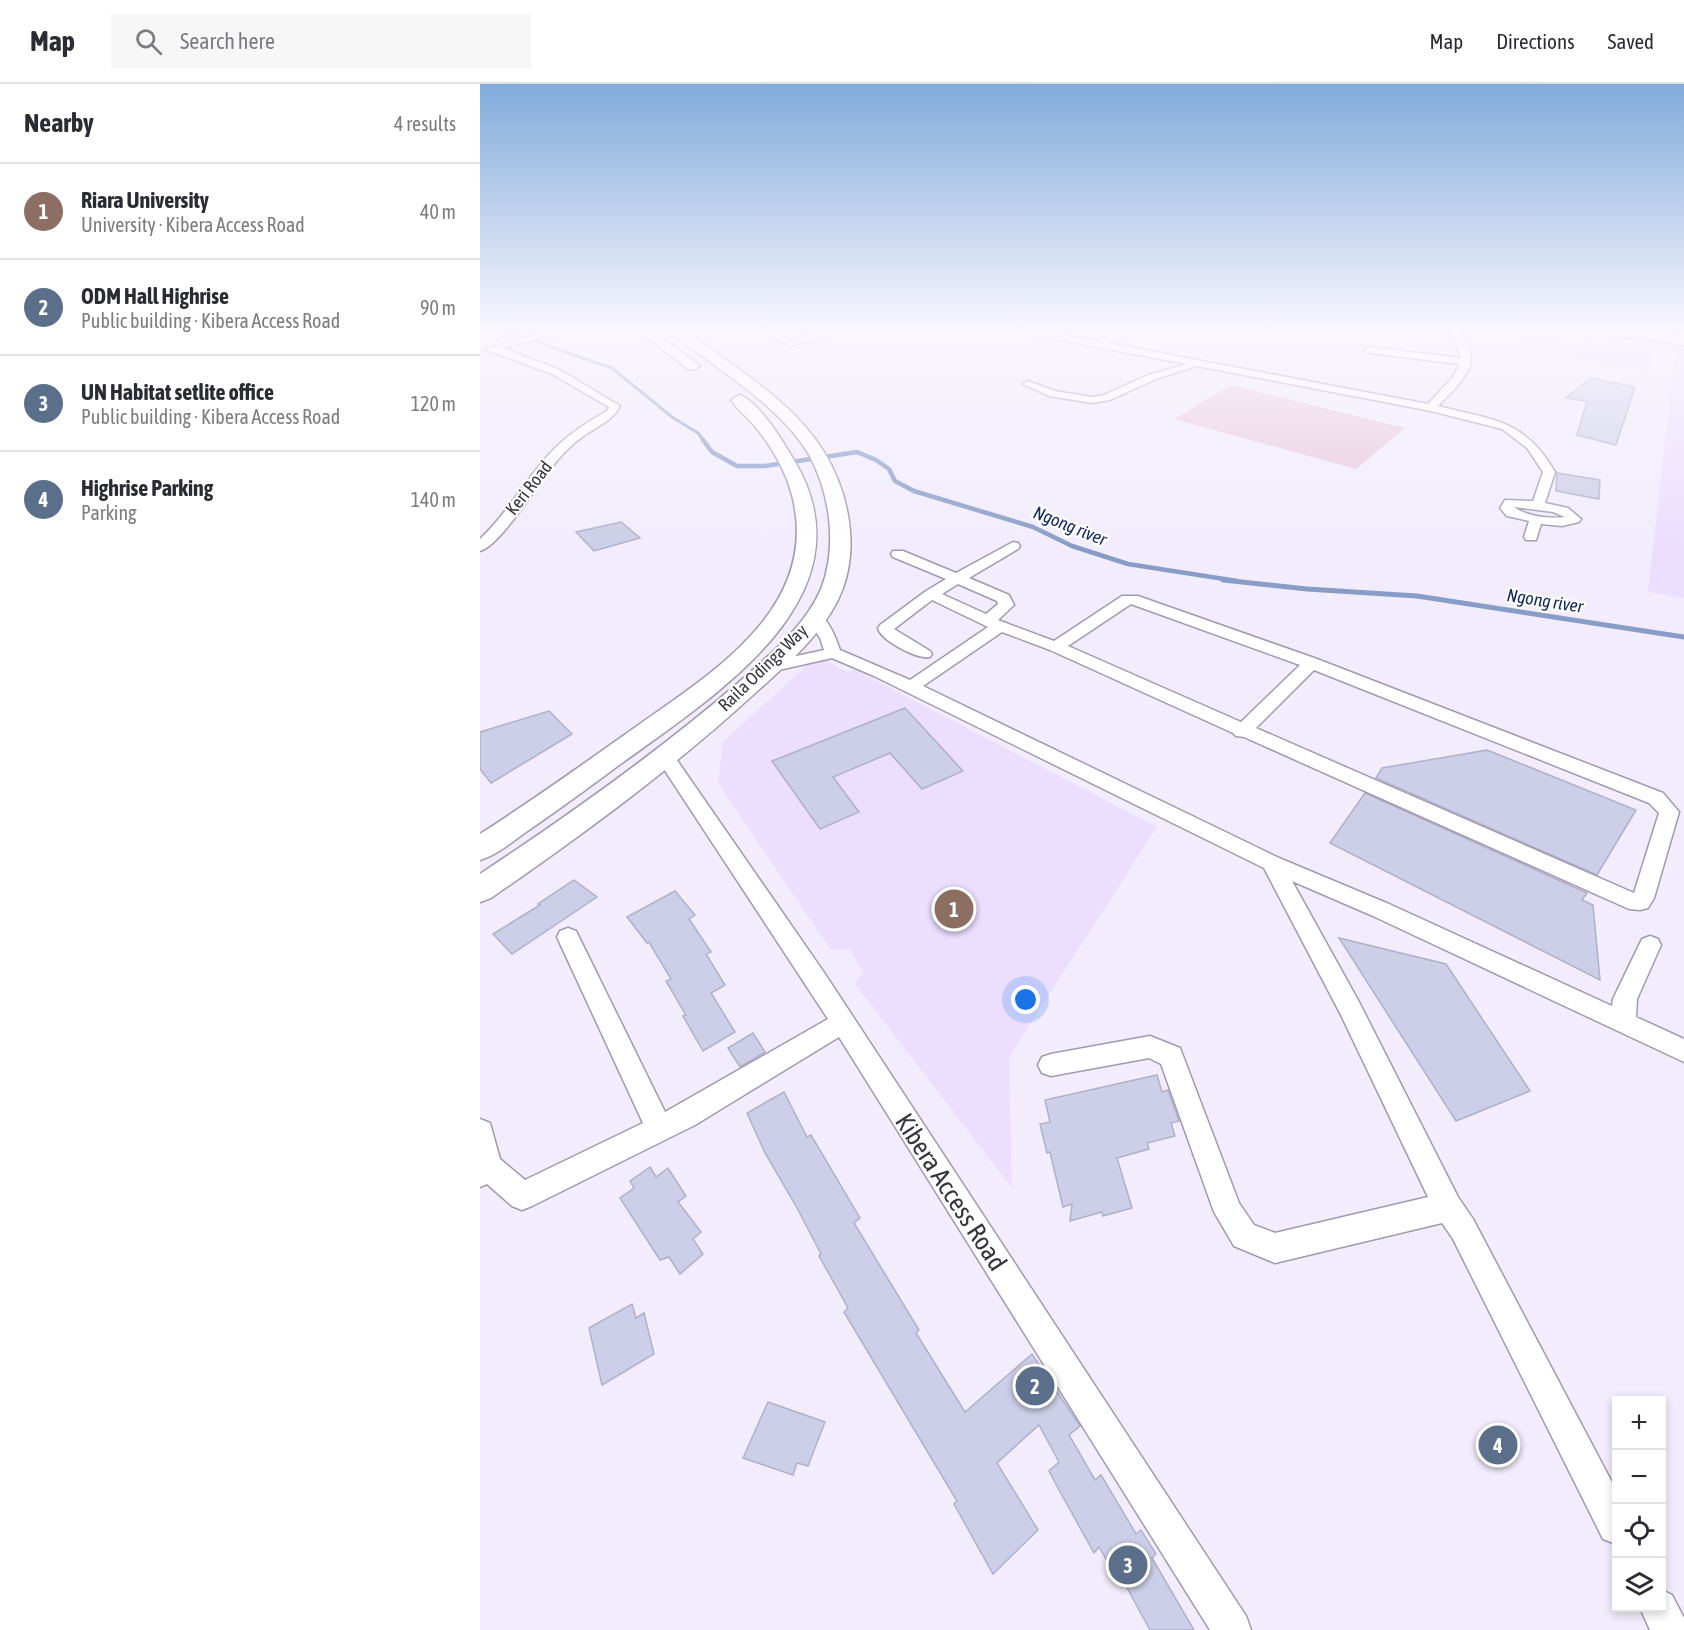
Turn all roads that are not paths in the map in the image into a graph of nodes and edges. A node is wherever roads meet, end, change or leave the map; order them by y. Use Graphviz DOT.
graph roads {
  1 [pos="608,402"];
  2 [pos="740,402"];
  3 [pos="769,402"];
  4 [pos="1400,402"];
  5 [pos="1436,402"];
  6 [pos="1431,408"];
  7 [pos="1531,537"];
  8 [pos="1013,546"];
  9 [pos="480,547"];
  10 [pos="898,554"];
  11 [pos="957,579"];
  12 [pos="931,594"];
  13 [pos="815,618"];
  14 [pos="994,623"];
  15 [pos="1056,647"];
  16 [pos="833,652"];
  17 [pos="924,654"];
  18 [pos="1311,663"];
  19 [pos="770,667"];
  20 [pos="912,686"];
  21 [pos="1242,732"];
  22 [pos="665,758"];
  23 [pos="480,849"];
  24 [pos="1272,863"];
  25 [pos="480,890"];
  26 [pos="568,937"];
  27 [pos="1650,945"];
  28 [pos="842,1023"];
  29 [pos="1623,1023"];
  30 [pos="1684,1051"];
  31 [pos="1051,1065"];
  32 [pos="659,1128"];
  33 [pos="480,1132"];
  34 [pos="484,1170"];
  35 [pos="1448,1207"];
  36 [pos="1612,1516"];
  37 [pos="1661,1612"];
  38 [pos="1232,1630"];
  39 [pos="1671,1630"];
  1 -- 9 [label="street, Keri Road"];
  2 -- 23 [label="main road, Raila Odinga Way"];
  3 -- 13 [label="main road, Raila Odinga Way"];
  4 -- 6 [label="street"];
  5 -- 6 [label="street"];
  6 -- 7 [label="street"];
  8 -- 11 [label="street"];
  10 -- 11 [label="street"];
  11 -- 12 [label="street"];
  11 -- 14 [label="street"];
  12 -- 14 [label="street"];
  12 -- 17 [label="street"];
  13 -- 16 [label="street"];
  13 -- 19 [label="main road, Raila Odinga Way"];
  14 -- 15 [label="street"];
  14 -- 20 [label="street"];
  15 -- 18 [label="street"];
  15 -- 21 [label="street"];
  16 -- 19 [label="street"];
  16 -- 20 [label="street"];
  18 -- 21 [label="street"];
  18 -- 21 [label="street"];
  19 -- 22 [label="main road, Raila Odinga Way"];
  20 -- 24 [label="street"];
  22 -- 25 [label="main road, Raila Odinga Way"];
  22 -- 28 [label="street, Kibera Access Road"];
  24 -- 29 [label="street"];
  24 -- 35 [label="street"];
  26 -- 32 [label="street"];
  27 -- 29 [label="street"];
  28 -- 32 [label="street"];
  28 -- 38 [label="street, Kibera Access Road"];
  29 -- 30 [label="street"];
  31 -- 35 [label="street"];
  32 -- 34 [label="street"];
  33 -- 34 [label="street"];
  35 -- 36 [label="street"];
  37 -- 39 [label="street"];
}
